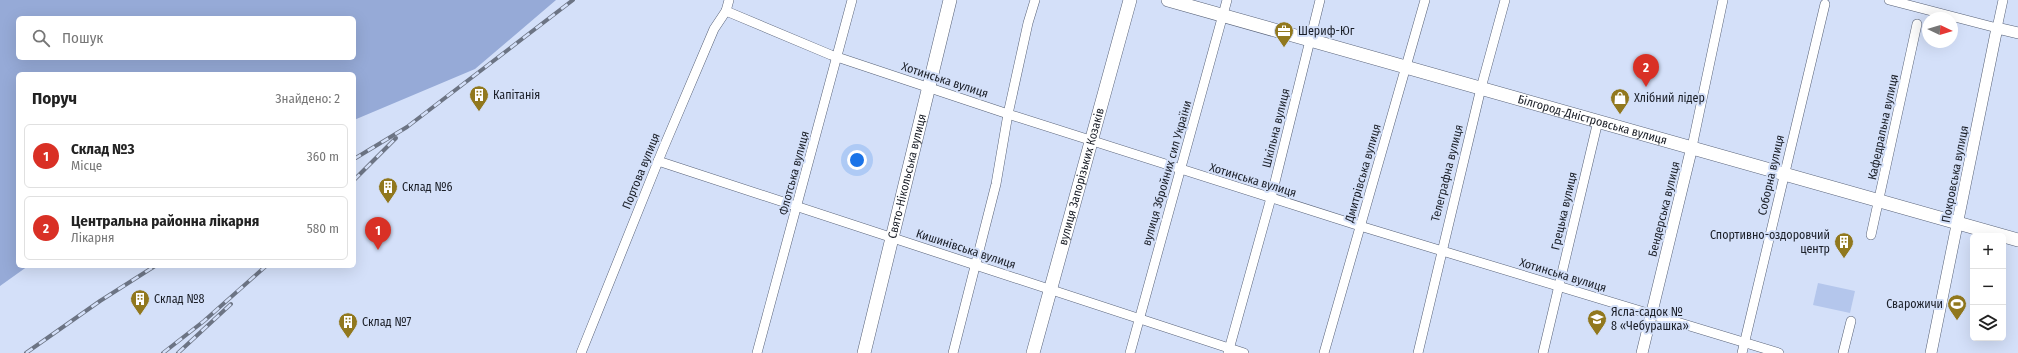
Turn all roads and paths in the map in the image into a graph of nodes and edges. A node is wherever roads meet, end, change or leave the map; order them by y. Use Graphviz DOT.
graph roads {
  1 [pos="729,0"];
  2 [pos="852,0"];
  3 [pos="950,0"];
  4 [pos="1035,0"];
  5 [pos="1130,0"];
  6 [pos="1168,0"];
  7 [pos="1227,0"];
  8 [pos="1320,0"];
  9 [pos="1424,0"];
  10 [pos="1505,0"];
  11 [pos="1723,0"];
  12 [pos="1889,0"];
  13 [pos="2003,0"];
  14 [pos="1825,4"];
  15 [pos="726,11"];
  16 [pos="1223,17"];
  17 [pos="1917,24"];
  18 [pos="1997,28"];
  19 [pos="2018,33"];
  20 [pos="1310,40"];
  21 [pos="837,57"];
  22 [pos="1406,66"];
  23 [pos="930,87"];
  24 [pos="1480,88"];
  25 [pos="1008,114"];
  26 [pos="1598,121"];
  27 [pos="1092,141"];
  28 [pos="1692,146"];
  29 [pos="658,161"];
  30 [pos="1180,170"];
  31 [pos="1784,173"];
  32 [pos="1271,198"];
  33 [pos="1880,200"];
  34 [pos="798,205"];
  35 [pos="1958,222"];
  36 [pos="1360,226"];
  37 [pos="1871,235"];
  38 [pos="893,238"];
  39 [pos="2018,240"];
  40 [pos="1441,251"];
  41 [pos="976,265"];
  42 [pos="1558,286"];
  43 [pos="1051,290"];
  44 [pos="1652,315"];
  45 [pos="1139,318"];
  46 [pos="1851,321"];
  47 [pos="1744,342"];
  48 [pos="1229,351"];
  49 [pos="582,353"];
  50 [pos="758,353"];
  51 [pos="864,353"];
  52 [pos="953,353"];
  53 [pos="1033,353"];
  54 [pos="1130,353"];
  55 [pos="1244,353"];
  56 [pos="1324,353"];
  57 [pos="1418,353"];
  58 [pos="1543,353"];
  59 [pos="1642,353"];
  60 [pos="1742,353"];
  61 [pos="1780,353"];
  62 [pos="1843,353"];
  63 [pos="1931,353"];
  1 -- 15 [label="street, Портова вулиця"];
  2 -- 21 [label="street, Флотська вулиця"];
  3 -- 23 [label="main road, Свято-Нікольська вулиця"];
  4 -- 25 [label="street"];
  5 -- 27 [label="main road, вулиця Запорізьких Козаків"];
  6 -- 16 [label="main road, Білгород-Дністровська вулиця"];
  7 -- 16 [label="street, вулиця Збройних сил України"];
  8 -- 20 [label="street, Шкільна вулиця"];
  9 -- 22 [label="street, Дмитрівська вулиця"];
  10 -- 24 [label="street, Телеграфна вулиця"];
  11 -- 28 [label="street, Бендерська вулиця"];
  12 -- 18 [label="street"];
  13 -- 18 [label="street, Покровська вулиця"];
  14 -- 31 [label="street, Соборна вулиця"];
  15 -- 21 [label="street, Хотинська вулиця"];
  15 -- 29 [label="street, Портова вулиця"];
  16 -- 20 [label="main road, Білгород-Дністровська вулиця"];
  16 -- 30 [label="street, вулиця Збройних сил України"];
  17 -- 33 [label="street, Кафедральна вулиця"];
  18 -- 19 [label="street"];
  18 -- 35 [label="street, Покровська вулиця"];
  20 -- 22 [label="main road, Білгород-Дністровська вулиця"];
  20 -- 32 [label="street, Шкільна вулиця"];
  21 -- 23 [label="street, Хотинська вулиця"];
  21 -- 34 [label="street, Флотська вулиця"];
  22 -- 24 [label="main road, Білгород-Дністровська вулиця"];
  22 -- 36 [label="street, Дмитрівська вулиця"];
  23 -- 25 [label="street, Хотинська вулиця"];
  23 -- 38 [label="main road, Свято-Нікольська вулиця"];
  24 -- 26 [label="main road, Білгород-Дністровська вулиця"];
  24 -- 40 [label="street, Телеграфна вулиця"];
  25 -- 27 [label="street, Хотинська вулиця"];
  25 -- 41 [label="street"];
  26 -- 28 [label="main road, Білгород-Дністровська вулиця"];
  26 -- 42 [label="street, Грецька вулиця"];
  27 -- 30 [label="street, Хотинська вулиця"];
  27 -- 43 [label="main road, вулиця Запорізьких Козаків"];
  28 -- 31 [label="main road, Білгород-Дністровська вулиця"];
  28 -- 44 [label="street, Бендерська вулиця"];
  29 -- 34 [label="street, Кишинівська вулиця"];
  29 -- 49 [label="street, Портова вулиця"];
  30 -- 32 [label="street, Хотинська вулиця"];
  30 -- 45 [label="street, вулиця Збройних сил України"];
  31 -- 33 [label="main road, Білгород-Дністровська вулиця"];
  31 -- 47 [label="street, Соборна вулиця"];
  32 -- 36 [label="street, Хотинська вулиця"];
  32 -- 48 [label="street, Шкільна вулиця"];
  33 -- 35 [label="main road, Білгород-Дністровська вулиця"];
  33 -- 37 [label="street, Кафедральна вулиця"];
  34 -- 38 [label="street, Кишинівська вулиця"];
  34 -- 50 [label="street, Флотська вулиця"];
  35 -- 39 [label="main road, Білгород-Дністровська вулиця"];
  35 -- 63 [label="street, Покровська вулиця"];
  36 -- 40 [label="street, Хотинська вулиця"];
  36 -- 56 [label="street, Дмитрівська вулиця"];
  38 -- 41 [label="street, Кишинівська вулиця"];
  38 -- 51 [label="main road, Свято-Нікольська вулиця"];
  40 -- 42 [label="street, Хотинська вулиця"];
  40 -- 57 [label="street, Телеграфна вулиця"];
  41 -- 43 [label="street, Кишинівська вулиця"];
  41 -- 52 [label="street"];
  42 -- 44 [label="street, Хотинська вулиця"];
  42 -- 58 [label="street, Грецька вулиця"];
  43 -- 45 [label="street, Кишинівська вулиця"];
  43 -- 53 [label="main road, вулиця Запорізьких Козаків"];
  44 -- 47 [label="street, Хотинська вулиця"];
  44 -- 59 [label="street, Бендерська вулиця"];
  45 -- 48 [label="street, Кишинівська вулиця"];
  45 -- 54 [label="street, вулиця Збройних сил України"];
  46 -- 62 [label="street"];
  47 -- 60 [label="street, Соборна вулиця"];
  47 -- 61 [label="street, Хотинська вулиця"];
  48 -- 55 [label="street, Кишинівська вулиця"];
}
